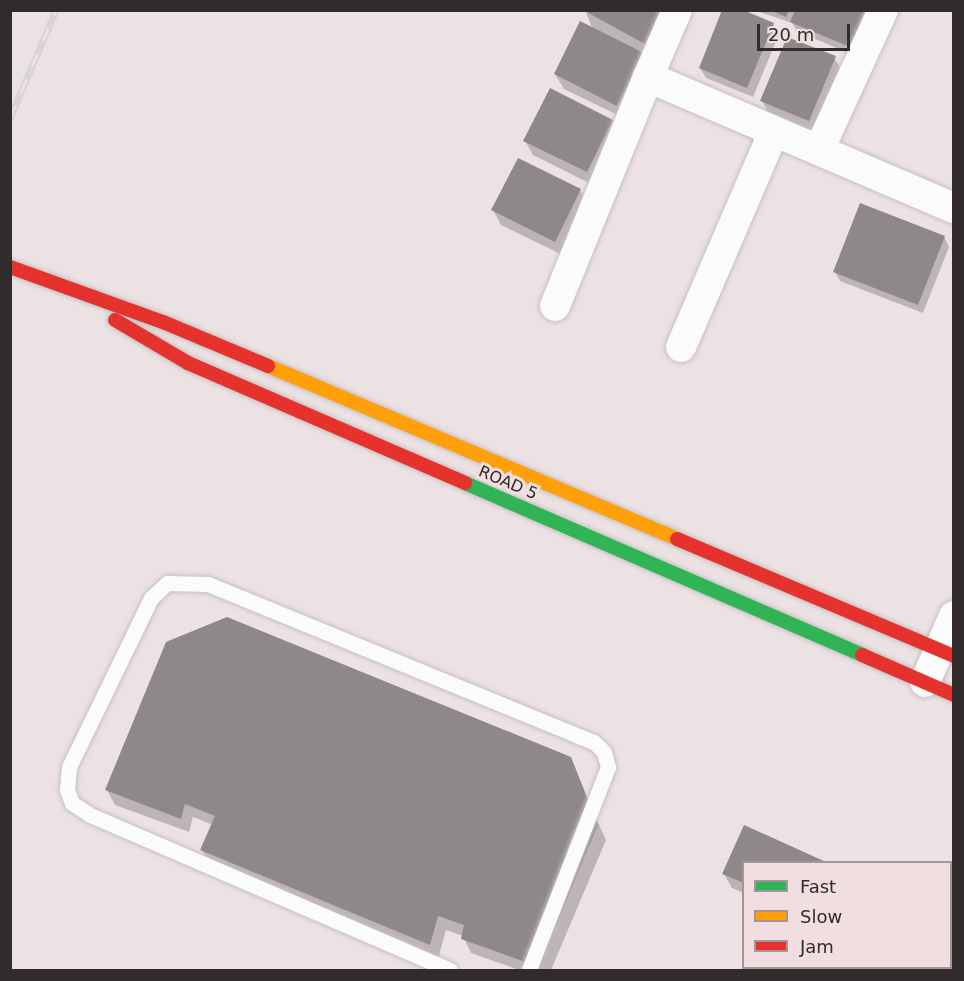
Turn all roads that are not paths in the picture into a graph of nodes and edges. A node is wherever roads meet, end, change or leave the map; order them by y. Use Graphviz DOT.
graph roads {
  1 [pos="677,10"];
  2 [pos="883,10"];
  3 [pos="648,77"];
  4 [pos="774,131"];
  5 [pos="819,150"];
  6 [pos="954,208"];
  7 [pos="10,267"];
  8 [pos="57,286"];
  9 [pos="555,306"];
  10 [pos="681,347"];
  11 [pos="954,616"];
  12 [pos="946,653"];
  13 [pos="925,682"];
  14 [pos="954,695"];
  15 [pos="450,970"];
  16 [pos="529,970"];
  1 -- 3 [label="street"];
  2 -- 5 [label="street"];
  3 -- 4 [label="street"];
  3 -- 9 [label="street"];
  4 -- 5 [label="street"];
  4 -- 10 [label="street"];
  5 -- 6 [label="street"];
  7 -- 8 [label="street, ROAD 5"];
  8 -- 12 [label="street, ROAD 5"];
  8 -- 13 [label="street, ROAD 5"];
  11 -- 12 [label="street"];
  12 -- 13 [label="street"];
  13 -- 14 [label="street, ROAD 5"];
  15 -- 16 [label="lane"];
}
